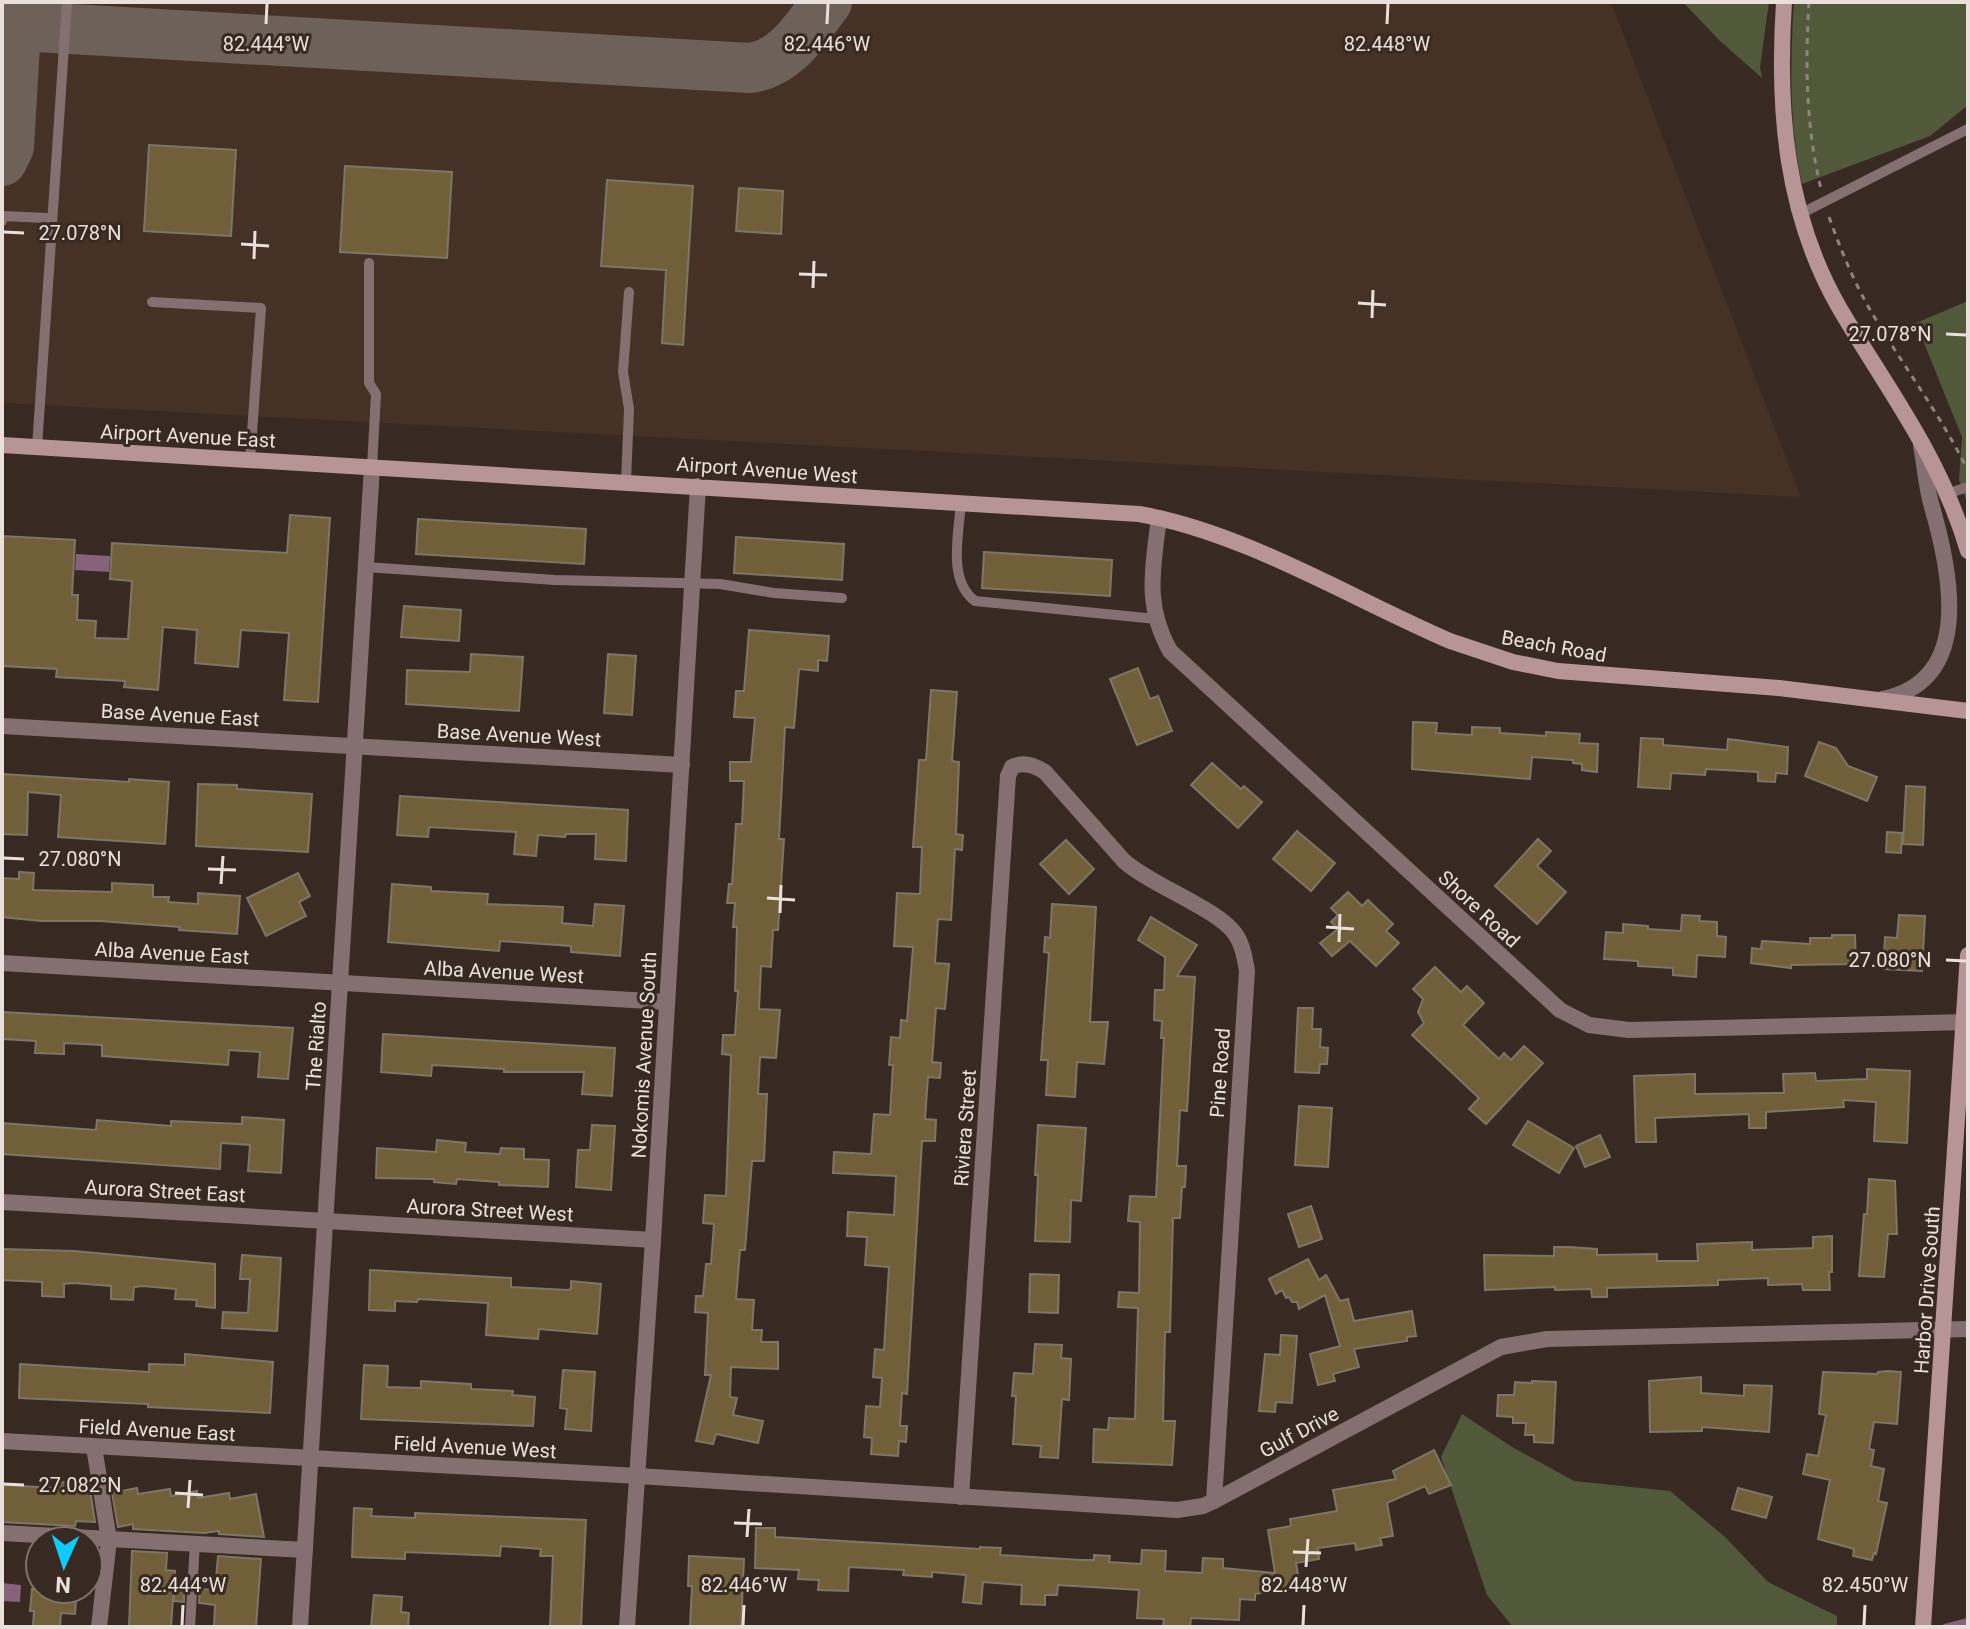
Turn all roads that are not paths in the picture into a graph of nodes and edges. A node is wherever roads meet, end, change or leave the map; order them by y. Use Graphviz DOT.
graph roads {
  1 [pos="67,2"];
  2 [pos="1784,2"];
  3 [pos="1968,129"];
  4 [pos="1800,214"];
  5 [pos="2,221"];
  6 [pos="52,226"];
  7 [pos="369,263"];
  8 [pos="629,292"];
  9 [pos="152,302"];
  10 [pos="1920,436"];
  11 [pos="2,445"];
  12 [pos="37,447"];
  13 [pos="250,460"];
  14 [pos="372,467"];
  15 [pos="626,482"];
  16 [pos="698,486"];
  17 [pos="1968,487"];
  18 [pos="1949,493"];
  19 [pos="961,502"];
  20 [pos="1159,518"];
  21 [pos="1968,551"];
  22 [pos="366,567"];
  23 [pos="693,582"];
  24 [pos="842,598"];
  25 [pos="1156,619"];
  26 [pos="1882,699"];
  27 [pos="1968,711"];
  28 [pos="2,726"];
  29 [pos="355,745"];
  30 [pos="682,765"];
  31 [pos="1016,765"];
  32 [pos="1968,955"];
  33 [pos="2,963"];
  34 [pos="340,983"];
  35 [pos="666,1002"];
  36 [pos="1966,1022"];
  37 [pos="2,1202"];
  38 [pos="325,1221"];
  39 [pos="653,1240"];
  40 [pos="1968,1329"];
  41 [pos="1944,1330"];
  42 [pos="2,1441"];
  43 [pos="94,1447"];
  44 [pos="309,1458"];
  45 [pos="638,1476"];
  46 [pos="961,1497"];
  47 [pos="1214,1501"];
  48 [pos="2,1533"];
  49 [pos="109,1540"];
  50 [pos="195,1543"];
  51 [pos="305,1550"];
  52 [pos="99,1627"];
  53 [pos="190,1627"];
  54 [pos="300,1627"];
  55 [pos="627,1627"];
  56 [pos="1923,1627"];
  1 -- 6 [label="lane"];
  2 -- 4 [label="street"];
  3 -- 4 [label="lane"];
  4 -- 10 [label="street"];
  5 -- 6 [label="lane"];
  6 -- 12 [label="lane"];
  7 -- 14 [label="lane"];
  8 -- 15 [label="lane"];
  9 -- 13 [label="lane"];
  10 -- 18 [label="street"];
  10 -- 26 [label="street"];
  11 -- 12 [label="street, Airport Avenue East"];
  12 -- 13 [label="street, Airport Avenue East"];
  13 -- 14 [label="street, Airport Avenue East"];
  14 -- 15 [label="street, Airport Avenue West"];
  14 -- 22 [label="street, The Rialto"];
  15 -- 16 [label="street, Airport Avenue West"];
  16 -- 19 [label="street, Airport Avenue West"];
  16 -- 23 [label="street, Nokomis Avenue South"];
  17 -- 18 [label="lane"];
  18 -- 21 [label="street"];
  19 -- 20 [label="street, Airport Avenue West"];
  19 -- 25 [label="lane"];
  20 -- 25 [label="street, Shore Road"];
  20 -- 26 [label="street, Beach Road"];
  22 -- 23 [label="lane"];
  22 -- 29 [label="street, The Rialto"];
  23 -- 24 [label="lane"];
  23 -- 30 [label="street, Nokomis Avenue South"];
  25 -- 36 [label="street, Shore Road"];
  26 -- 27 [label="street, Beach Road"];
  28 -- 29 [label="street, Base Avenue East"];
  29 -- 30 [label="street, Base Avenue West"];
  29 -- 34 [label="street, The Rialto"];
  30 -- 35 [label="street, Nokomis Avenue South"];
  31 -- 46 [label="street, Riviera Street"];
  31 -- 47 [label="street, Pine Road"];
  32 -- 36 [label="street, Harbor Drive South"];
  33 -- 34 [label="street, Alba Avenue East"];
  34 -- 35 [label="street, Alba Avenue West"];
  34 -- 38 [label="street, The Rialto"];
  35 -- 39 [label="street, Nokomis Avenue South"];
  36 -- 41 [label="street, Harbor Drive South"];
  37 -- 38 [label="street, Aurora Street East"];
  38 -- 39 [label="street, Aurora Street West"];
  38 -- 44 [label="street, The Rialto"];
  39 -- 45 [label="street, Nokomis Avenue South"];
  40 -- 41 [label="street, Gulf Drive"];
  41 -- 47 [label="street, Gulf Drive"];
  41 -- 56 [label="street, Harbor Drive South"];
  42 -- 43 [label="street, Field Avenue East"];
  43 -- 44 [label="street, Field Avenue East"];
  43 -- 49 [label="street"];
  44 -- 45 [label="street, Field Avenue West"];
  44 -- 51 [label="street, The Rialto"];
  45 -- 46 [label="street, Gulf Drive"];
  45 -- 55 [label="street, Nokomis Avenue South"];
  46 -- 47 [label="street, Gulf Drive"];
  48 -- 49 [label="street"];
  49 -- 50 [label="street"];
  49 -- 52 [label="street"];
  50 -- 51 [label="street"];
  50 -- 53 [label="lane"];
  51 -- 54 [label="street, The Rialto"];
}
